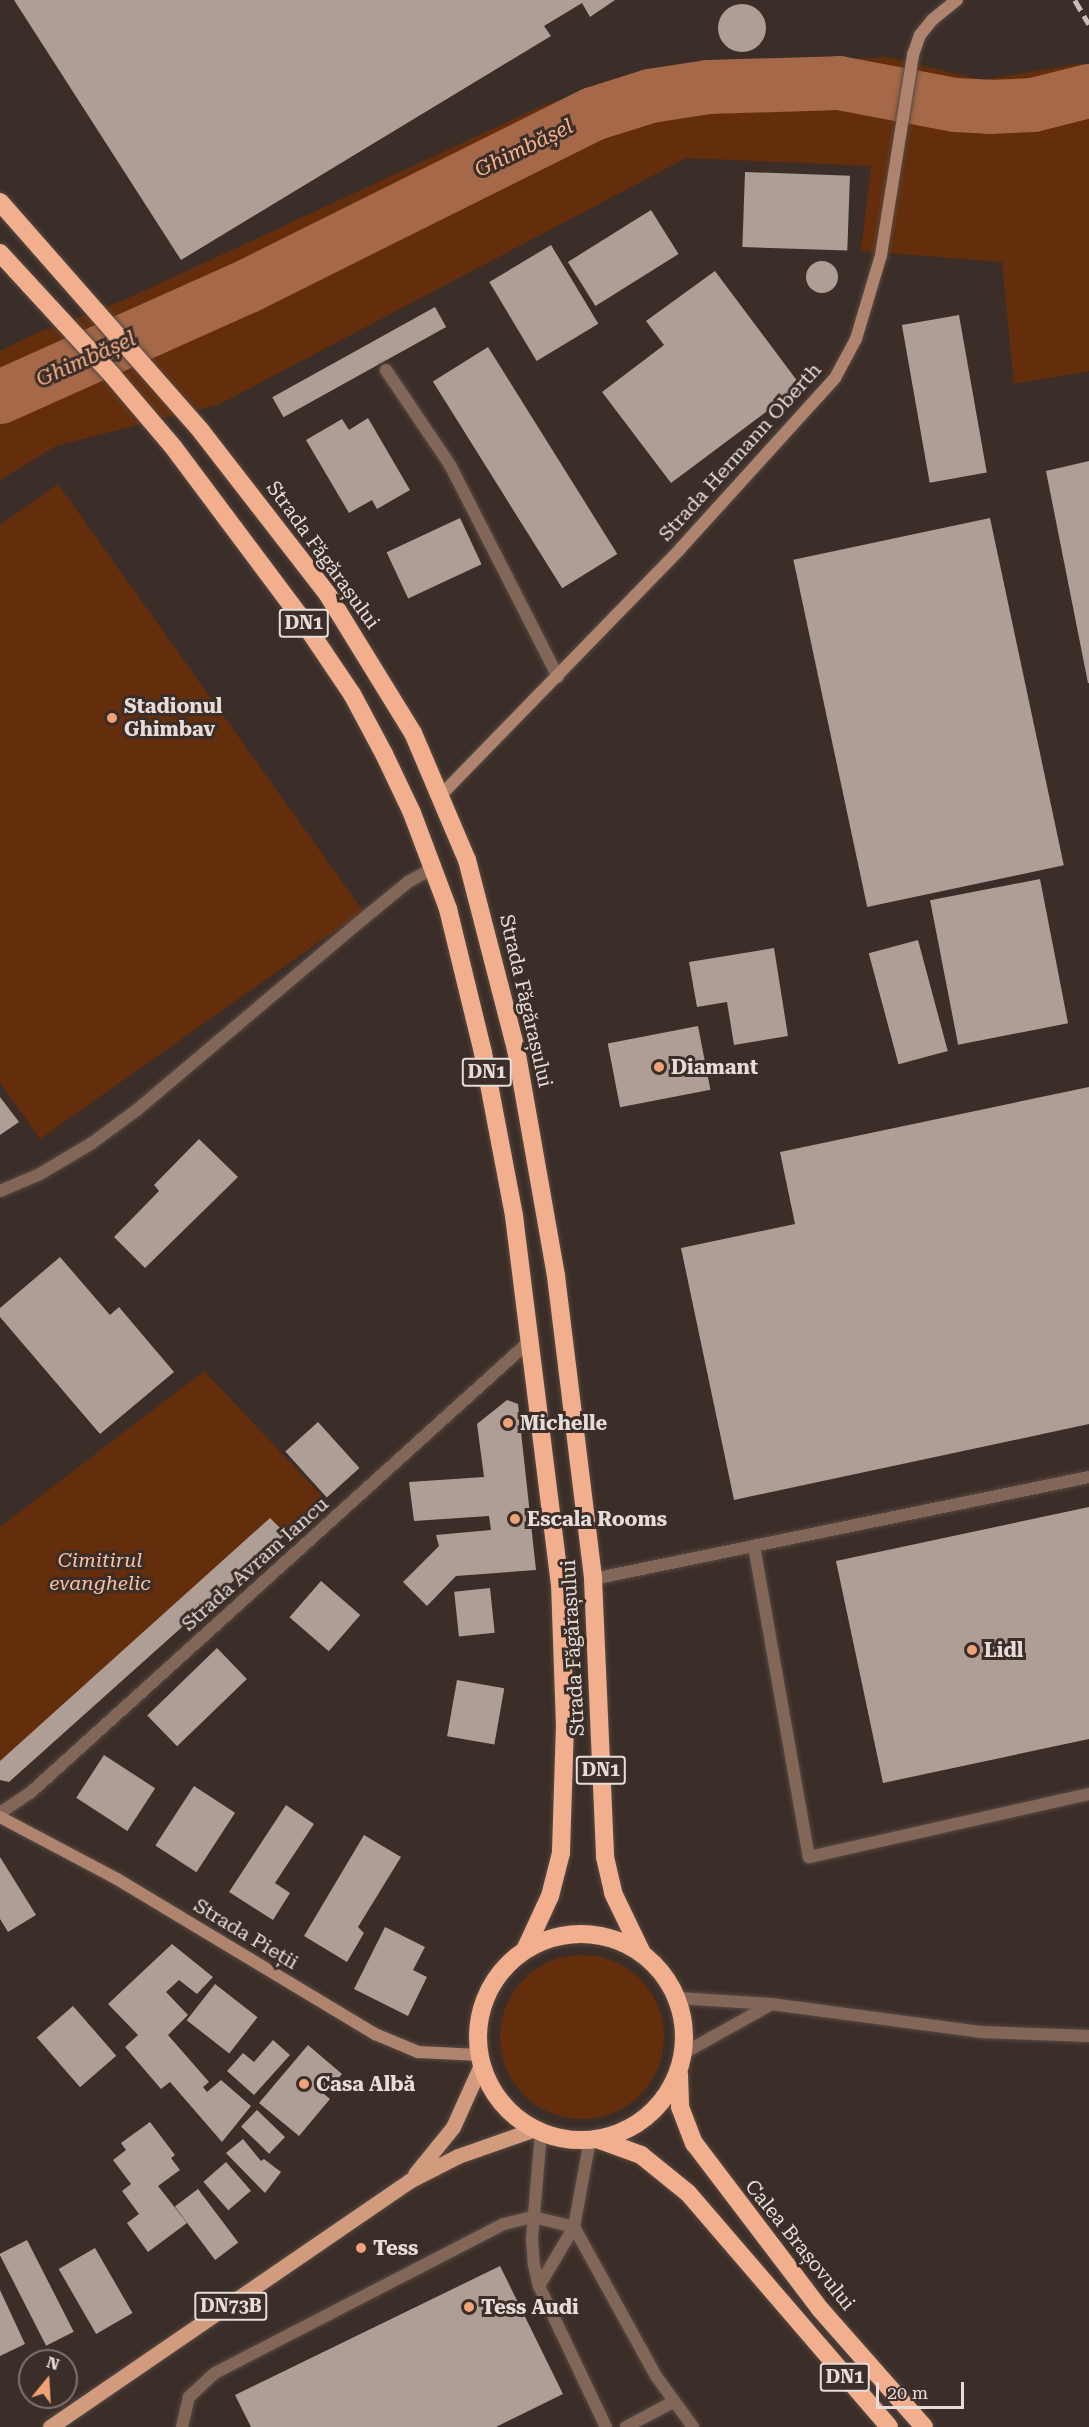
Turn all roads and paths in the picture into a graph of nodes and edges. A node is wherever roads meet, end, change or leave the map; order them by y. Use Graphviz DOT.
graph roads {
  1 [pos="957,0"];
  2 [pos="0,202"];
  3 [pos="0,253"];
  4 [pos="386,370"];
  5 [pos="558,677"];
  6 [pos="442,794"];
  7 [pos="433,868"];
  8 [pos="0,1191"];
  9 [pos="532,1339"];
  10 [pos="1089,1477"];
  11 [pos="754,1546"];
  12 [pos="593,1579"];
  13 [pos="1089,1794"];
  14 [pos="0,1813"];
  15 [pos="0,1818"];
  16 [pos="526,1948"];
  17 [pos="642,1953"];
  18 [pos="678,1998"];
  19 [pos="771,2004"];
  20 [pos="1089,2036"];
  21 [pos="684,2053"];
  22 [pos="480,2060"];
  23 [pos="679,2072"];
  24 [pos="538,2131"];
  25 [pos="594,2140"];
  26 [pos="409,2181"];
  27 [pos="533,2217"];
  28 [pos="574,2228"];
  29 [pos="539,2286"];
  30 [pos="673,2402"];
  31 [pos="50,2427"];
  32 [pos="182,2427"];
  33 [pos="606,2427"];
  34 [pos="626,2427"];
  35 [pos="693,2427"];
  36 [pos="889,2427"];
  37 [pos="924,2427"];
  1 -- 5 [label="main road, Strada Hermann Oberth"];
  2 -- 6 [label="highway, Strada Făgărașului / DN1"];
  3 -- 7 [label="highway, Strada Făgărașului / DN1"];
  4 -- 5 [label="street"];
  5 -- 6 [label="main road, Strada Hermann Oberth"];
  6 -- 12 [label="highway, Strada Făgărașului / DN1"];
  7 -- 8 [label="street"];
  7 -- 9 [label="highway, Strada Făgărașului / DN1"];
  9 -- 14 [label="street, Strada Avram Iancu"];
  9 -- 16 [label="highway, Strada Făgărașului / DN1"];
  10 -- 11 [label="street"];
  11 -- 12 [label="street"];
  11 -- 13 [label="street"];
  12 -- 17 [label="highway, Strada Făgărașului / DN1"];
  15 -- 22 [label="main road, Strada Pieții"];
  16 -- 17 [label="highway, Strada Făgărașului / DN1"];
  16 -- 22 [label="highway, Strada Făgărașului / DN1"];
  17 -- 18 [label="highway, Strada Făgărașului / DN1"];
  18 -- 19 [label="street"];
  18 -- 21 [label="highway, Strada Făgărașului / DN1"];
  19 -- 20 [label="street"];
  19 -- 21 [label="street"];
  21 -- 23 [label="highway, Strada Făgărașului / DN1"];
  22 -- 24 [label="highway"];
  22 -- 26 [label="main road, DN73B"];
  23 -- 25 [label="highway, Strada Făgărașului / DN1"];
  23 -- 37 [label="highway, Calea Brașovului / DN1"];
  24 -- 25 [label="highway, Strada Făgărașului / DN1"];
  24 -- 26 [label="main road, DN73B"];
  24 -- 27 [label="street"];
  25 -- 28 [label="street"];
  25 -- 36 [label="highway, DN1"];
  26 -- 31 [label="main road, DN73B"];
  27 -- 28 [label="street"];
  27 -- 29 [label="street"];
  27 -- 32 [label="street"];
  28 -- 29 [label="street"];
  28 -- 30 [label="street"];
  29 -- 33 [label="street"];
  30 -- 34 [label="street"];
  30 -- 35 [label="street"];
}
